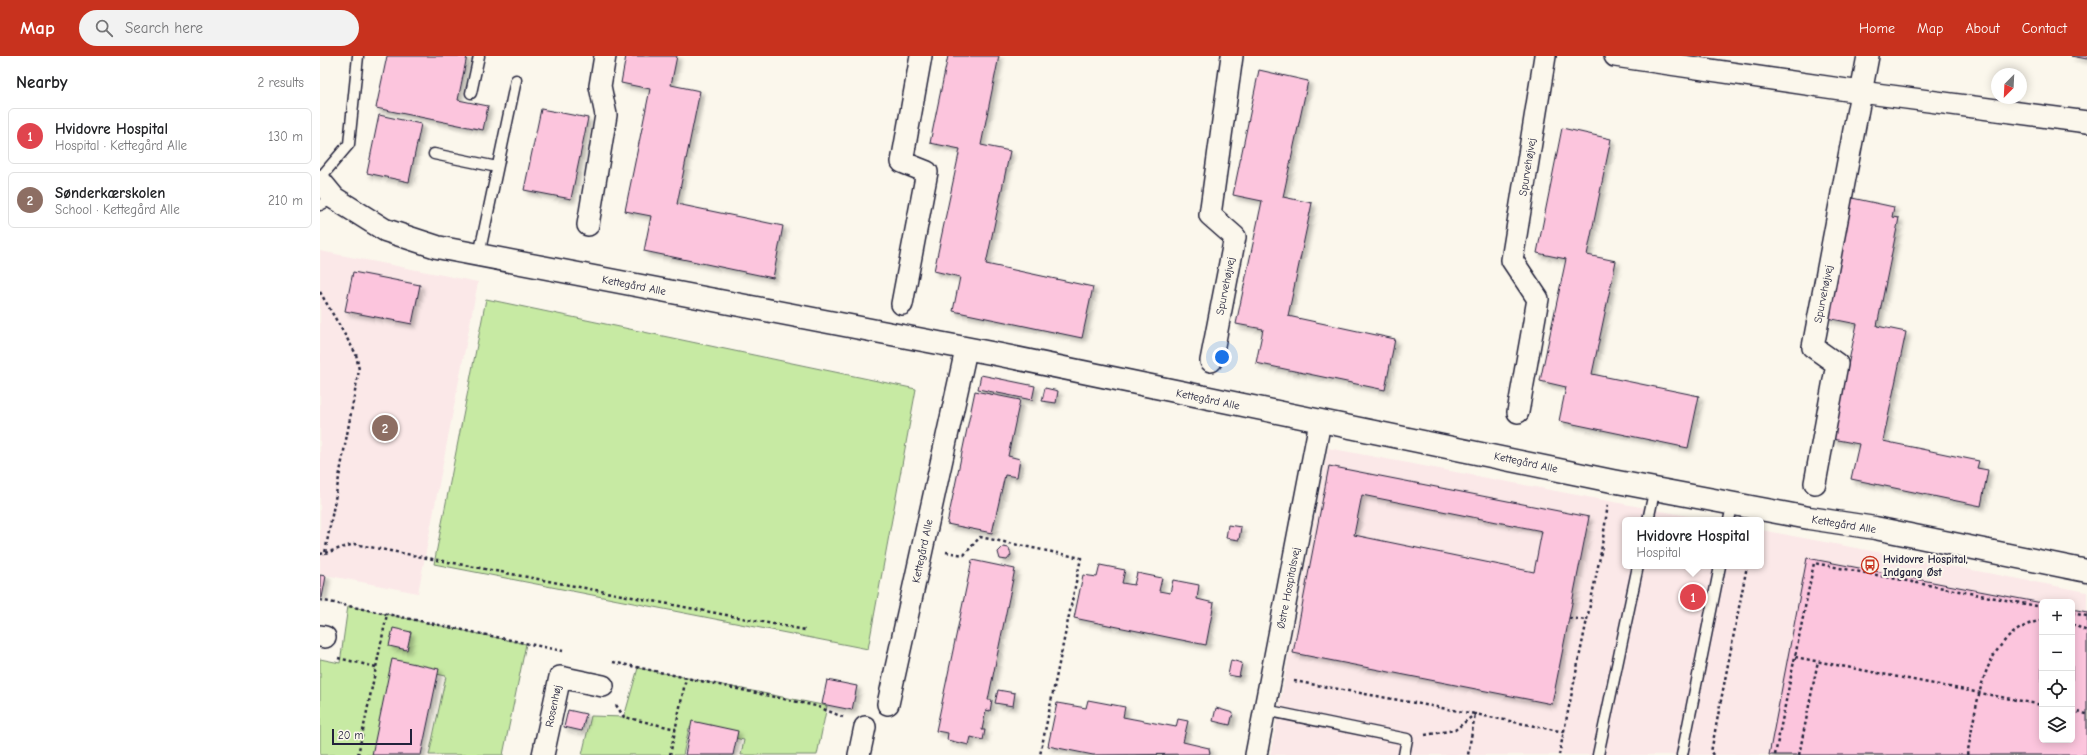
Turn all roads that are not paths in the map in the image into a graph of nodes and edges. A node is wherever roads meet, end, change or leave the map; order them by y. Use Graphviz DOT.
graph roads {
  1 [pos="358,56"];
  2 [pos="479,56"];
  3 [pos="605,56"];
  4 [pos="922,56"];
  5 [pos="1232,56"];
  6 [pos="1545,56"];
  7 [pos="1615,56"];
  8 [pos="1868,56"];
  9 [pos="516,80"];
  10 [pos="1862,92"];
  11 [pos="471,93"];
  12 [pos="2087,122"];
  13 [pos="434,154"];
  14 [pos="498,167"];
  15 [pos="320,180"];
  16 [pos="327,201"];
  17 [pos="588,225"];
  18 [pos="479,255"];
  19 [pos="902,304"];
  20 [pos="966,350"];
  21 [pos="1211,361"];
  22 [pos="1518,412"];
  23 [pos="1320,422"];
  24 [pos="1815,483"];
  25 [pos="1655,488"];
  26 [pos="1731,511"];
  27 [pos="1649,517"];
  28 [pos="1637,569"];
  29 [pos="1719,569"];
  30 [pos="2087,571"];
  31 [pos="603,686"];
  32 [pos="888,704"];
  33 [pos="1265,710"];
  34 [pos="865,727"];
  35 [pos="543,755"];
  36 [pos="859,755"];
  37 [pos="1256,755"];
  38 [pos="1404,755"];
  39 [pos="1598,755"];
  40 [pos="1682,755"];
  1 -- 15 [label="lane"];
  2 -- 11 [label="lane"];
  3 -- 17 [label="street"];
  4 -- 19 [label="street"];
  5 -- 21 [label="street, Spurvehøjvej"];
  6 -- 22 [label="street, Spurvehøjvej"];
  7 -- 10 [label="street"];
  8 -- 10 [label="street, Spurvehøjvej"];
  9 -- 14 [label="lane"];
  10 -- 12 [label="street"];
  10 -- 24 [label="street, Spurvehøjvej"];
  13 -- 14 [label="lane"];
  14 -- 18 [label="lane"];
  15 -- 16 [label="street, Kettegård Alle"];
  16 -- 18 [label="street, Kettegård Alle"];
  18 -- 20 [label="street, Kettegård Alle"];
  20 -- 23 [label="street, Kettegård Alle"];
  20 -- 32 [label="street, Kettegård Alle"];
  23 -- 25 [label="street, Kettegård Alle"];
  23 -- 33 [label="street, Østre Hospitalsvej"];
  25 -- 26 [label="street, Kettegård Alle"];
  25 -- 27 [label="lane"];
  26 -- 30 [label="street, Kettegård Alle"];
  28 -- 39 [label="lane"];
  29 -- 40 [label="lane"];
  31 -- 35 [label="street, Rosenhøj"];
  33 -- 37 [label="street, Østre Hospitalsvej"];
  33 -- 38 [label="lane"];
  34 -- 36 [label="street"];
}
